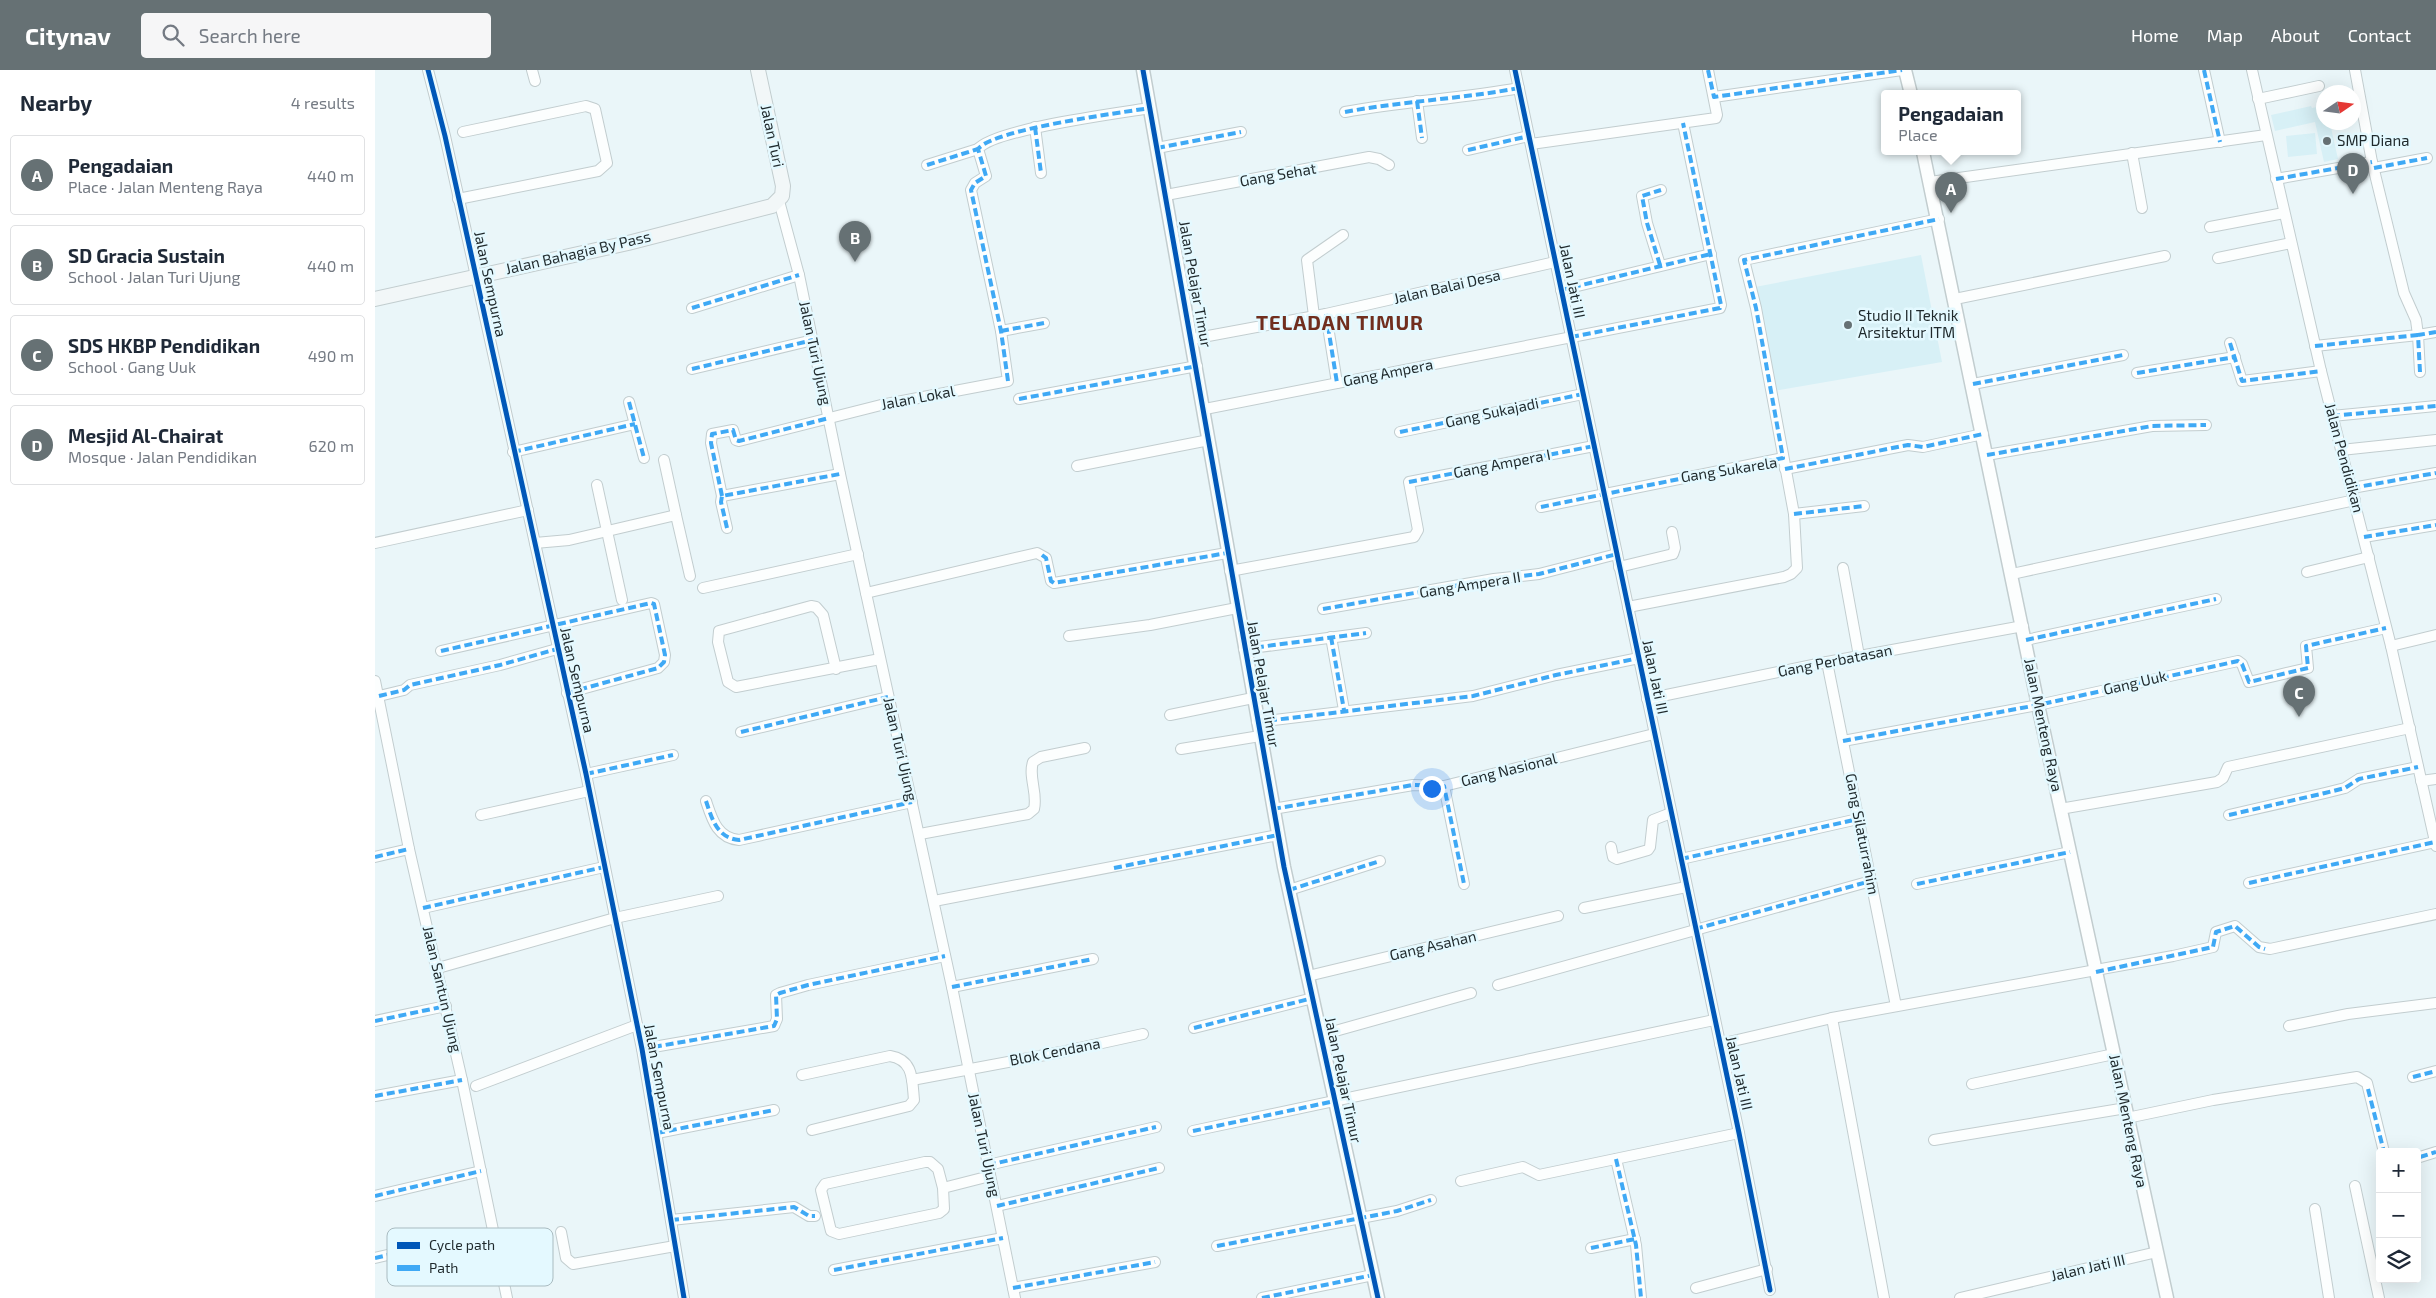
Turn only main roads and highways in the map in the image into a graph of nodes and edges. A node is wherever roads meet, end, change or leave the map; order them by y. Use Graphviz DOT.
graph roads {
  1 [pos="758,70"];
  2 [pos="779,201"];
  3 [pos="375,299"];
  1 -- 2 [label="main road, Jalan Turi"];
  2 -- 3 [label="main road, Jalan Bahagia By Pass"];
}
